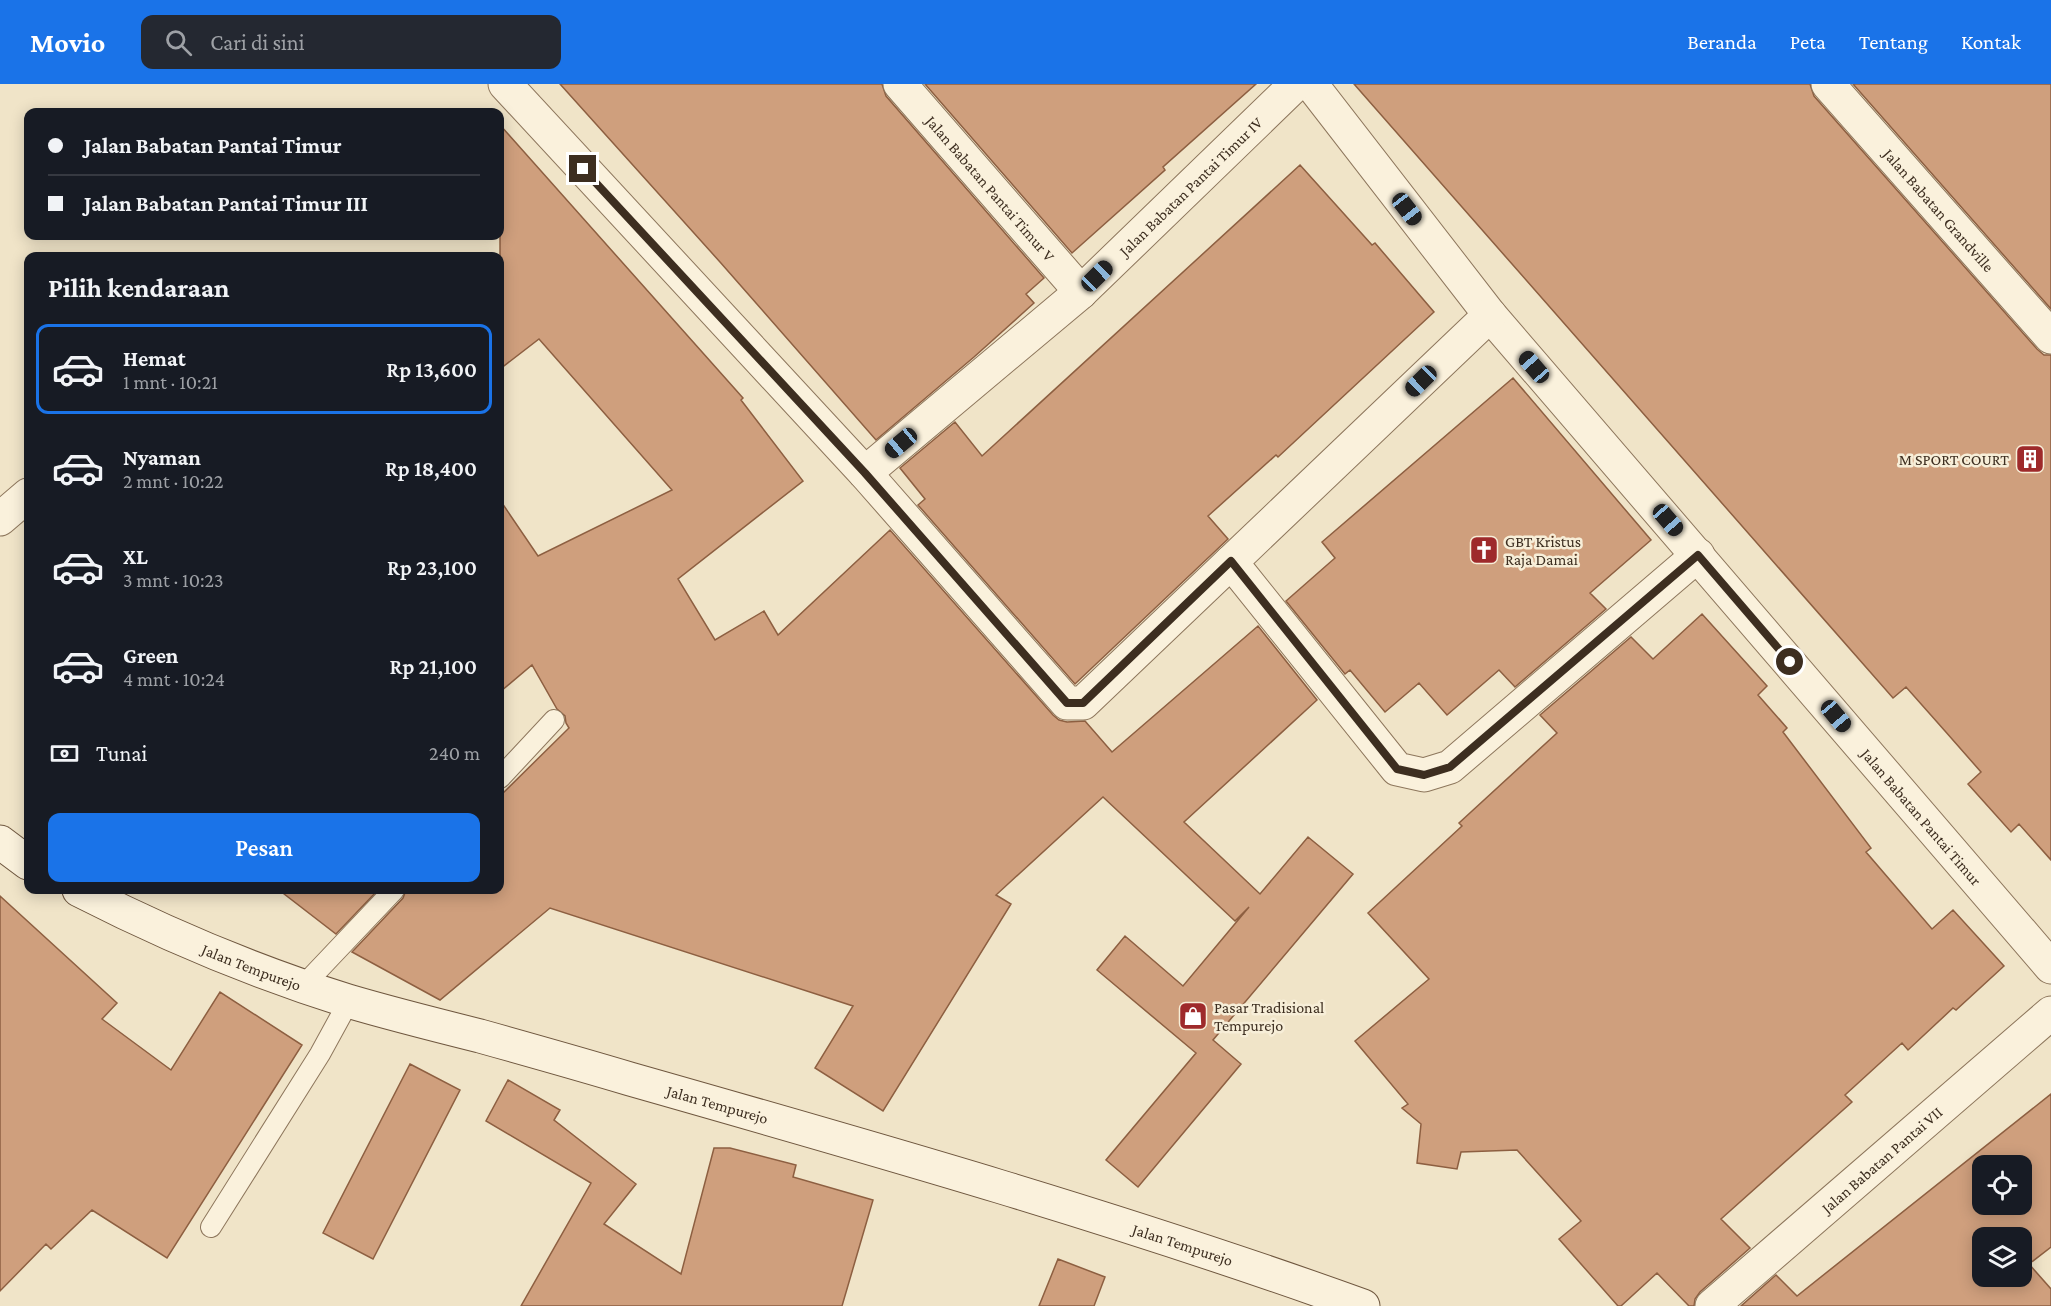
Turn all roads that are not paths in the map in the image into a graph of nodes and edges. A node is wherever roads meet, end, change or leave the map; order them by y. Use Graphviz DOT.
graph roads {
  1 [pos="505,84"];
  2 [pos="900,84"];
  3 [pos="1296,84"];
  4 [pos="1311,84"];
  5 [pos="1828,84"];
  6 [pos="1081,292"];
  7 [pos="1490,315"];
  8 [pos="2051,337"];
  9 [pos="865,473"];
  10 [pos="24,498"];
  11 [pos="0,519"];
  12 [pos="1698,555"];
  13 [pos="1231,561"];
  14 [pos="554,720"];
  15 [pos="504,774"];
  16 [pos="0,842"];
  17 [pos="24,860"];
  18 [pos="87,894"];
  19 [pos="390,894"];
  20 [pos="2051,967"];
  21 [pos="303,986"];
  22 [pos="350,1001"];
  23 [pos="2051,1013"];
  24 [pos="211,1227"];
  25 [pos="1363,1306"];
  26 [pos="1712,1306"];
  1 -- 9 [label="street"];
  2 -- 6 [label="street, Jalan Babatan Pantai Timur V"];
  3 -- 6 [label="street, Jalan Babatan Pantai Timur IV"];
  4 -- 7 [label="street, Jalan Babatan Pantai Timur"];
  5 -- 8 [label="street, Jalan Babatan Grandville"];
  6 -- 9 [label="street, Jalan Babatan Pantai Timur IV"];
  7 -- 12 [label="street, Jalan Babatan Pantai Timur"];
  7 -- 13 [label="street"];
  9 -- 13 [label="street"];
  10 -- 11 [label="street"];
  12 -- 13 [label="street"];
  12 -- 20 [label="street, Jalan Babatan Pantai Timur"];
  14 -- 15 [label="lane"];
  16 -- 17 [label="street"];
  18 -- 21 [label="street, Jalan Tempurejo"];
  19 -- 21 [label="lane"];
  21 -- 22 [label="street, Jalan Tempurejo"];
  22 -- 24 [label="lane"];
  22 -- 25 [label="street, Jalan Tempurejo"];
  23 -- 26 [label="street, Jalan Babatan Pantai VII"];
}
